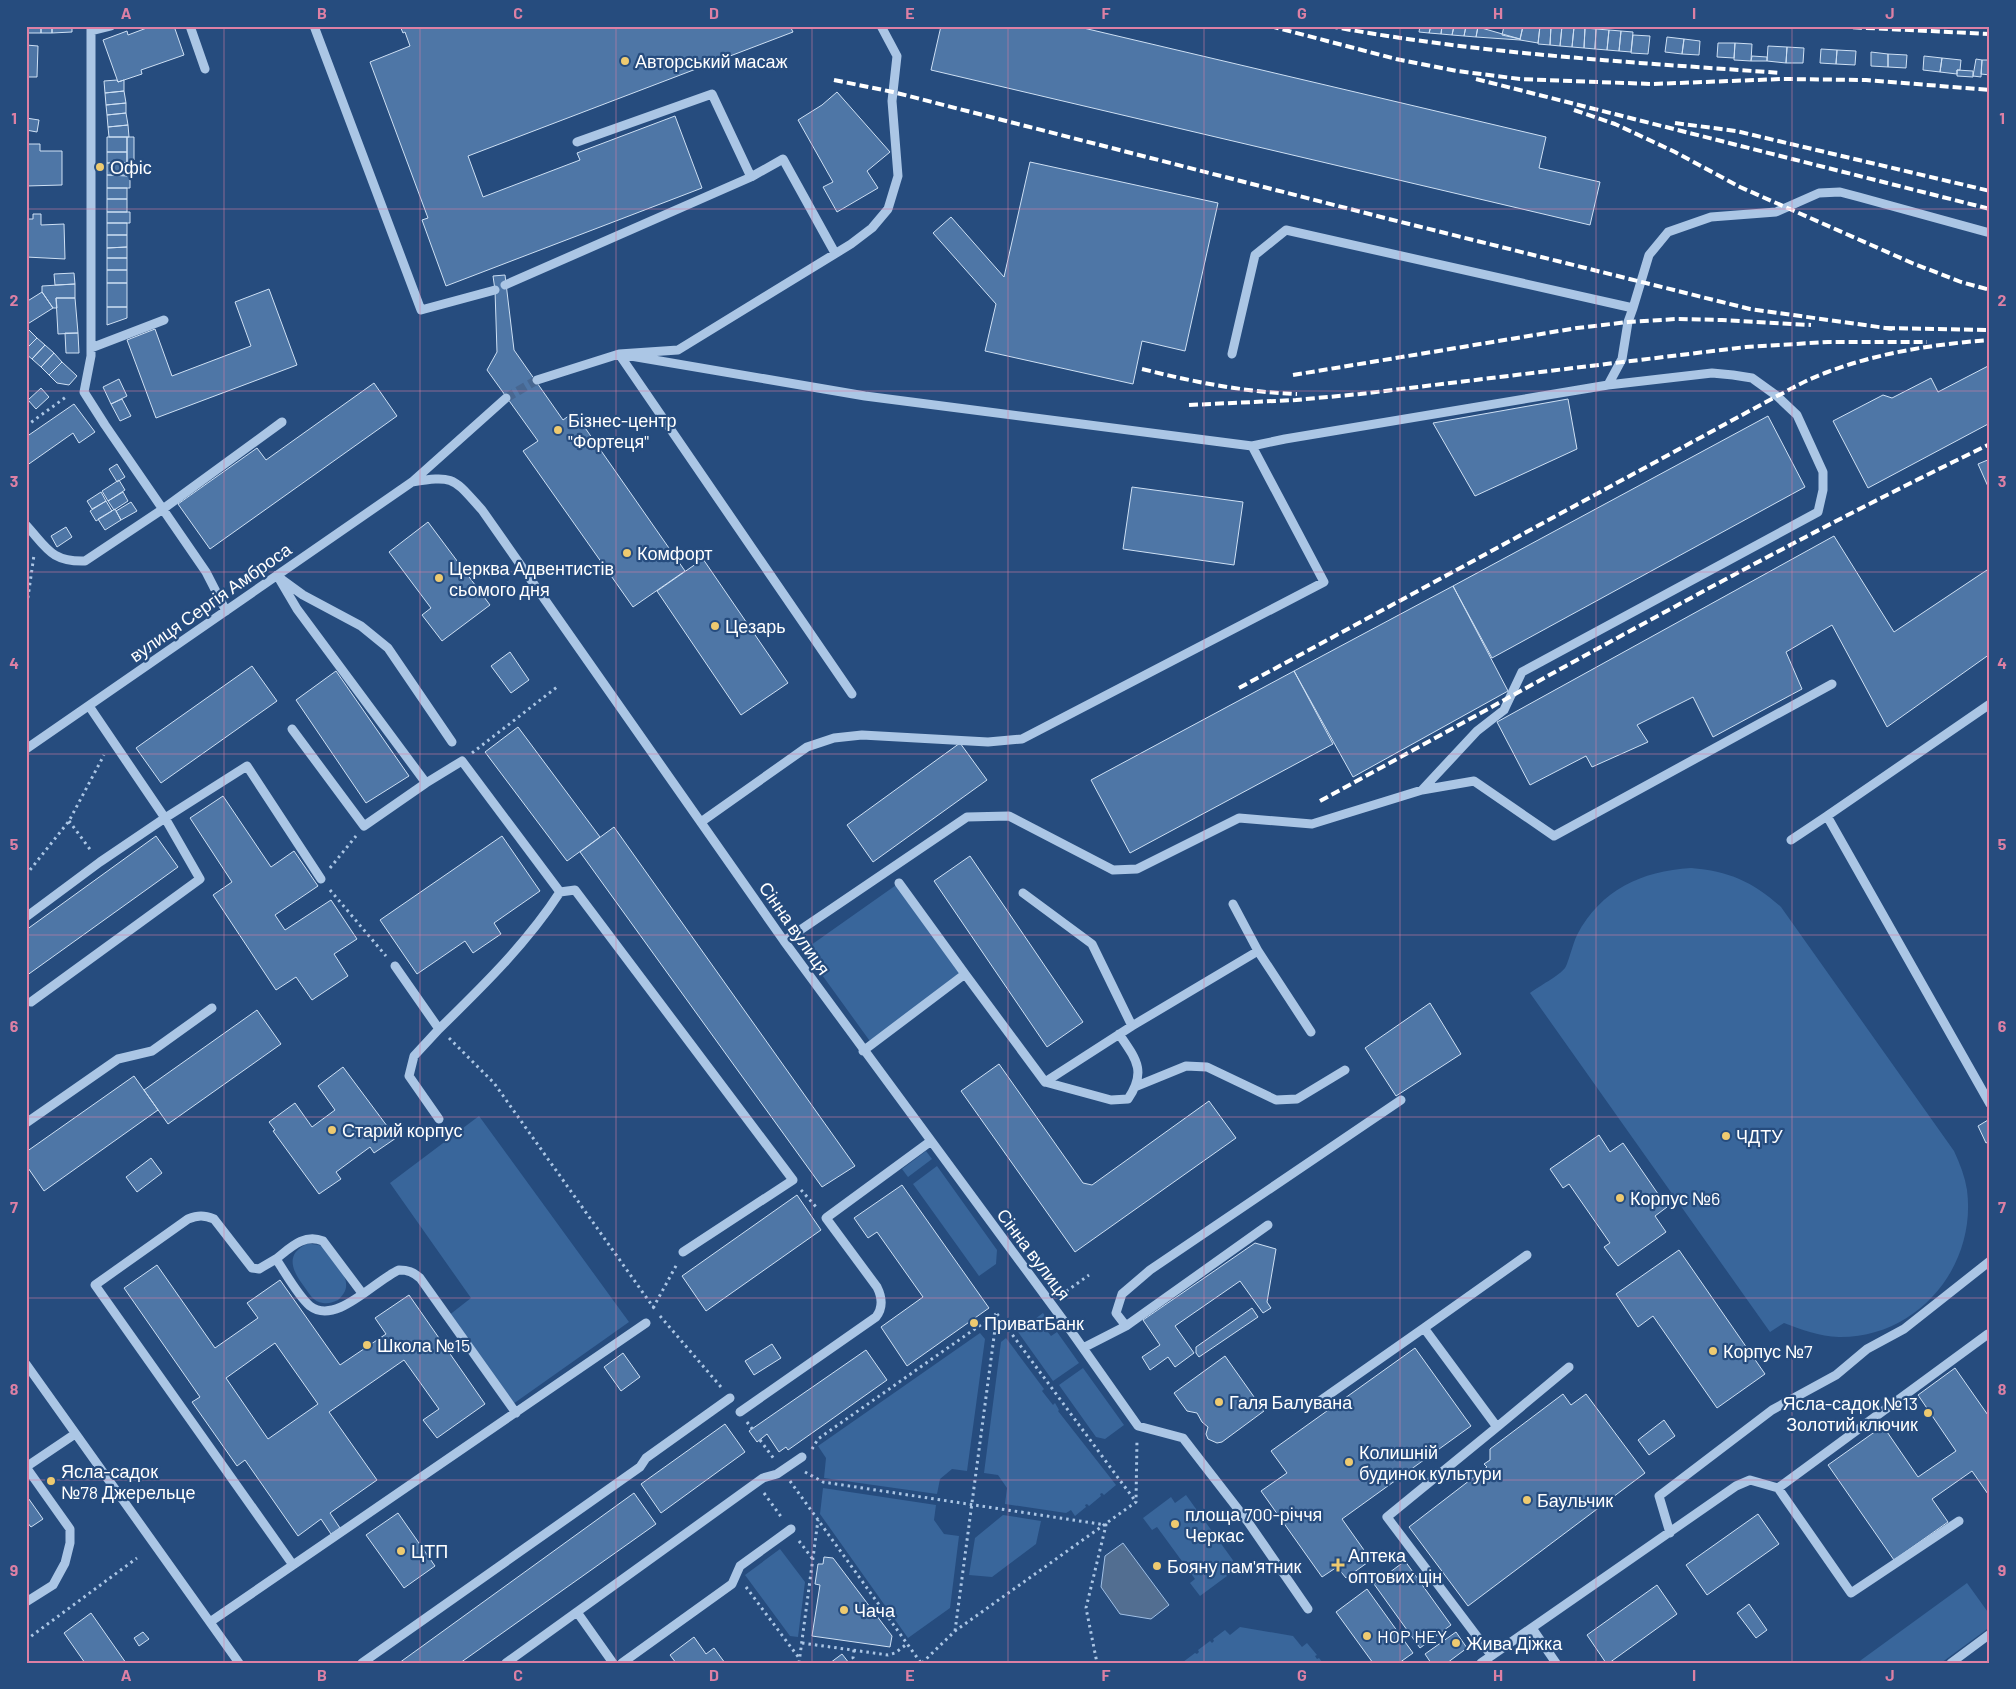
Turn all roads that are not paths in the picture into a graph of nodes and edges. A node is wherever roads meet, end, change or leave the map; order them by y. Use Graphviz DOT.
graph roads {
  1 [pos="110,26"];
  2 [pos="190,26"];
  3 [pos="314,26"];
  4 [pos="881,26"];
  5 [pos="90,29"];
  6 [pos="206,69"];
  7 [pos="577,142"];
  8 [pos="751,177"];
  9 [pos="1990,233"];
  10 [pos="835,253"];
  11 [pos="505,285"];
  12 [pos="495,290"];
  13 [pos="1633,308"];
  14 [pos="164,320"];
  15 [pos="91,348"];
  16 [pos="619,354"];
  17 [pos="1232,354"];
  18 [pos="537,380"];
  19 [pos="1608,385"];
  20 [pos="506,398"];
  21 [pos="282,422"];
  22 [pos="1252,446"];
  23 [pos="412,482"];
  24 [pos="163,509"];
  25 [pos="26,525"];
  26 [pos="277,576"];
  27 [pos="226,611"];
  28 [pos="1832,684"];
  29 [pos="852,694"];
  30 [pos="1990,704"];
  31 [pos="89,706"];
  32 [pos="292,728"];
  33 [pos="452,742"];
  34 [pos="26,749"];
  35 [pos="426,783"];
  36 [pos="1422,790"];
  37 [pos="1826,816"];
  38 [pos="165,818"];
  39 [pos="701,822"];
  40 [pos="1792,840"];
  41 [pos="321,879"];
  42 [pos="899,883"];
  43 [pos="560,892"];
  44 [pos="1023,893"];
  45 [pos="1233,904"];
  46 [pos="26,918"];
  47 [pos="784,941"];
  48 [pos="1258,951"];
  49 [pos="395,966"];
  50 [pos="965,974"];
  51 [pos="31,1002"];
  52 [pos="212,1008"];
  53 [pos="1132,1026"];
  54 [pos="440,1029"];
  55 [pos="1311,1032"];
  56 [pos="1119,1034"];
  57 [pos="863,1051"];
  58 [pos="1345,1070"];
  59 [pos="1045,1082"];
  60 [pos="1136,1086"];
  61 [pos="1401,1100"];
  62 [pos="1990,1104"];
  63 [pos="439,1119"];
  64 [pos="26,1124"];
  65 [pos="931,1141"];
  66 [pos="1268,1225"];
  67 [pos="683,1252"];
  68 [pos="1527,1255"];
  69 [pos="276,1259"];
  70 [pos="1990,1261"];
  71 [pos="362,1293"];
  72 [pos="646,1323"];
  73 [pos="1126,1326"];
  74 [pos="1424,1328"];
  75 [pos="1988,1334"];
  76 [pos="1083,1348"];
  77 [pos="26,1364"];
  78 [pos="1569,1367"];
  79 [pos="730,1398"];
  80 [pos="1317,1403"];
  81 [pos="740,1412"];
  82 [pos="516,1413"];
  83 [pos="1497,1427"];
  84 [pos="75,1434"];
  85 [pos="802,1456"];
  86 [pos="1778,1488"];
  87 [pos="1959,1521"];
  88 [pos="791,1529"];
  89 [pos="1670,1532"];
  90 [pos="293,1565"];
  91 [pos="26,1602"];
  92 [pos="1308,1609"];
  93 [pos="577,1612"];
  94 [pos="210,1622"];
  95 [pos="1532,1628"];
  96 [pos="1990,1634"];
  97 [pos="1491,1656"];
  98 [pos="239,1663"];
  99 [pos="362,1663"];
  100 [pos="506,1663"];
  101 [pos="613,1663"];
  102 [pos="622,1663"];
  103 [pos="1481,1663"];
  104 [pos="1556,1663"];
  105 [pos="1951,1663"];
  1 -- 5 [label="street"];
  2 -- 6 [label="street"];
  3 -- 12 [label="street"];
  4 -- 10 [label="street"];
  5 -- 15 [label="street"];
  7 -- 8 [label="street"];
  8 -- 10 [label="street"];
  8 -- 11 [label="street"];
  9 -- 13 [label="street"];
  10 -- 16 [label="street"];
  13 -- 17 [label="street"];
  13 -- 19 [label="street"];
  14 -- 15 [label="street"];
  15 -- 24 [label="street"];
  16 -- 18 [label="street"];
  16 -- 22 [label="street"];
  16 -- 29 [label="street"];
  19 -- 22 [label="street"];
  19 -- 36 [label="street"];
  20 -- 23 [label="street, вулиця Сергія Амброса"];
  21 -- 24 [label="street"];
  22 -- 39 [label="street"];
  23 -- 26 [label="street, вулиця Сергія Амброса"];
  23 -- 39 [label="street, Сінна вулиця"];
  24 -- 25 [label="street"];
  24 -- 27 [label="street"];
  26 -- 27 [label="street, вулиця Сергія Амброса"];
  26 -- 33 [label="street"];
  26 -- 35 [label="street"];
  27 -- 31 [label="street, вулиця Сергія Амброса"];
  28 -- 36 [label="street"];
  30 -- 37 [label="street"];
  31 -- 34 [label="street, вулиця Сергія Амброса"];
  31 -- 38 [label="street"];
  32 -- 35 [label="street"];
  35 -- 43 [label="street"];
  36 -- 47 [label="street"];
  37 -- 40 [label="street"];
  37 -- 62 [label="street"];
  38 -- 41 [label="street"];
  38 -- 46 [label="street"];
  38 -- 51 [label="street"];
  39 -- 47 [label="street, Сінна вулиця"];
  42 -- 50 [label="street"];
  43 -- 54 [label="street"];
  43 -- 67 [label="street"];
  44 -- 53 [label="street"];
  45 -- 48 [label="street"];
  47 -- 57 [label="street, Сінна вулиця"];
  48 -- 53 [label="street"];
  48 -- 55 [label="street"];
  49 -- 54 [label="street"];
  50 -- 57 [label="street"];
  50 -- 59 [label="street"];
  52 -- 64 [label="street"];
  53 -- 56 [label="street"];
  54 -- 63 [label="street"];
  56 -- 59 [label="street"];
  56 -- 60 [label="street"];
  57 -- 65 [label="street, Сінна вулиця"];
  58 -- 60 [label="street"];
  59 -- 60 [label="street"];
  61 -- 73 [label="street"];
  65 -- 76 [label="street, Сінна вулиця"];
  65 -- 81 [label="street"];
  66 -- 73 [label="street"];
  68 -- 74 [label="street"];
  69 -- 71 [label="street"];
  69 -- 71 [label="street"];
  69 -- 90 [label="street"];
  70 -- 89 [label="street"];
  71 -- 82 [label="street"];
  72 -- 82 [label="street"];
  73 -- 76 [label="street"];
  74 -- 80 [label="street"];
  74 -- 83 [label="street"];
  75 -- 86 [label="street"];
  76 -- 92 [label="street, Сінна вулиця"];
  77 -- 84 [label="street"];
  78 -- 83 [label="street"];
  79 -- 99 [label="street"];
  82 -- 90 [label="street"];
  83 -- 97 [label="street"];
  84 -- 91 [label="street"];
  84 -- 94 [label="street"];
  85 -- 93 [label="street"];
  86 -- 87 [label="street"];
  86 -- 89 [label="street"];
  88 -- 102 [label="street"];
  89 -- 95 [label="street"];
  90 -- 94 [label="street"];
  93 -- 100 [label="street"];
  93 -- 101 [label="street"];
  94 -- 98 [label="street"];
  95 -- 97 [label="street"];
  95 -- 104 [label="street"];
  96 -- 105 [label="street"];
  97 -- 103 [label="street"];
}
